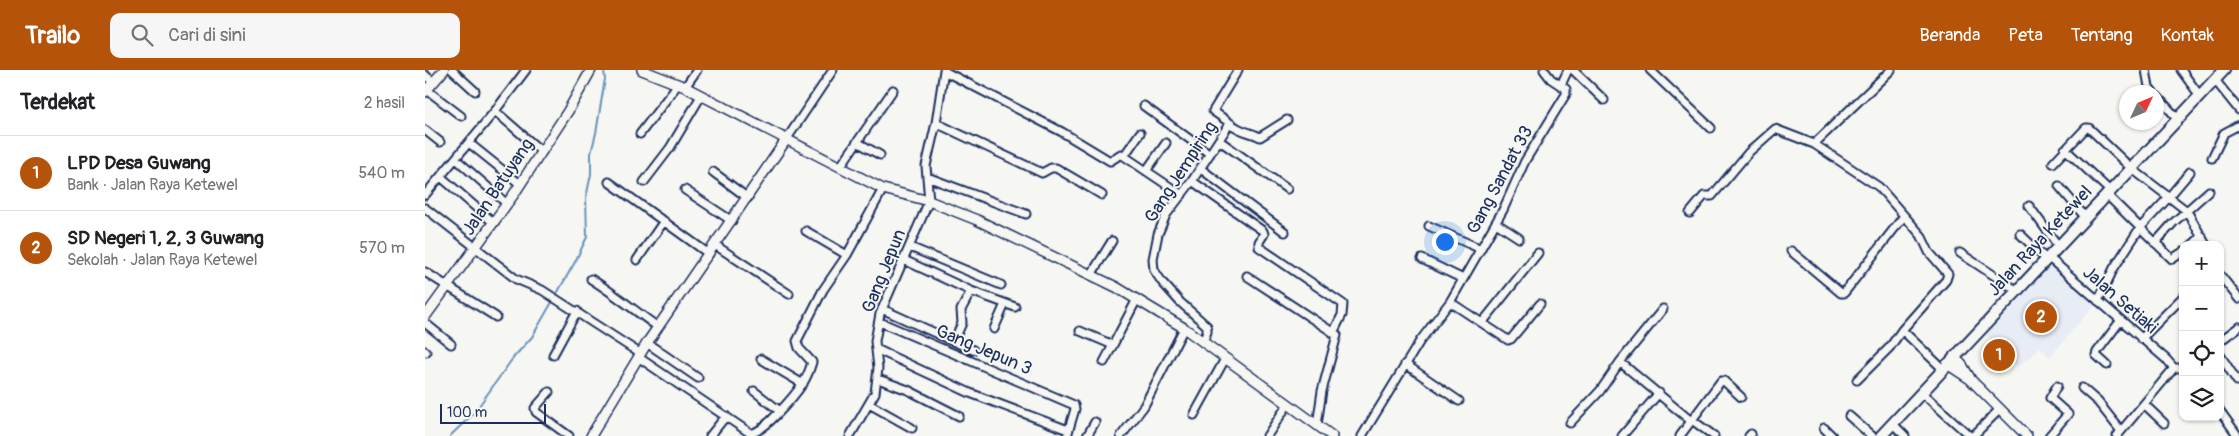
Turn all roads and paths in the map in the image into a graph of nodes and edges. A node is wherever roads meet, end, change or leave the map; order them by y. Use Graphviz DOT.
graph roads {
  1 [pos="444,70"];
  2 [pos="451,70"];
  3 [pos="526,70"];
  4 [pos="591,70"];
  5 [pos="642,70"];
  6 [pos="697,70"];
  7 [pos="833,70"];
  8 [pos="944,70"];
  9 [pos="1238,70"];
  10 [pos="1544,70"];
  11 [pos="1568,70"];
  12 [pos="1573,70"];
  13 [pos="1650,70"];
  14 [pos="1891,70"];
  15 [pos="2146,70"];
  16 [pos="2181,70"];
  17 [pos="2225,70"];
  18 [pos="425,75"];
  19 [pos="2215,80"];
  20 [pos="433,82"];
  21 [pos="1561,85"];
  22 [pos="2149,85"];
  23 [pos="682,86"];
  24 [pos="893,90"];
  25 [pos="426,91"];
  26 [pos="475,91"];
  27 [pos="701,96"];
  28 [pos="2200,96"];
  29 [pos="1604,100"];
  30 [pos="2164,104"];
  31 [pos="1144,106"];
  32 [pos="2239,110"];
  33 [pos="495,111"];
  34 [pos="461,116"];
  35 [pos="2178,119"];
  36 [pos="1287,120"];
  37 [pos="936,123"];
  38 [pos="1230,123"];
  39 [pos="2239,125"];
  40 [pos="1711,128"];
  41 [pos="425,130"];
  42 [pos="1141,133"];
  43 [pos="640,134"];
  44 [pos="786,140"];
  45 [pos="1220,141"];
  46 [pos="440,142"];
  47 [pos="857,142"];
  48 [pos="1166,143"];
  49 [pos="469,144"];
  50 [pos="1814,144"];
  51 [pos="2065,149"];
  52 [pos="542,152"];
  53 [pos="1210,154"];
  54 [pos="880,155"];
  55 [pos="1124,156"];
  56 [pos="2212,158"];
  57 [pos="456,159"];
  58 [pos="2053,163"];
  59 [pos="840,167"];
  60 [pos="2131,168"];
  61 [pos="1201,169"];
  62 [pos="1146,171"];
  63 [pos="713,172"];
  64 [pos="2190,172"];
  65 [pos="441,177"];
  66 [pos="927,177"];
  67 [pos="1192,181"];
  68 [pos="609,182"];
  69 [pos="644,182"];
  70 [pos="520,184"];
  71 [pos="2059,186"];
  72 [pos="883,189"];
  73 [pos="1287,189"];
  74 [pos="685,190"];
  75 [pos="2209,191"];
  76 [pos="2109,193"];
  77 [pos="425,195"];
  78 [pos="1102,195"];
  79 [pos="1181,195"];
  80 [pos="2169,197"];
  81 [pos="748,198"];
  82 [pos="929,201"];
  83 [pos="507,204"];
  84 [pos="2029,206"];
  85 [pos="425,208"];
  86 [pos="2187,212"];
  87 [pos="1690,213"];
  88 [pos="1026,214"];
  89 [pos="1904,216"];
  90 [pos="2086,218"];
  91 [pos="664,221"];
  92 [pos="732,221"];
  93 [pos="494,222"];
  94 [pos="1496,223"];
  95 [pos="1429,226"];
  96 [pos="2140,228"];
  97 [pos="806,231"];
  98 [pos="1285,232"];
  99 [pos="2020,234"];
  100 [pos="2202,236"];
  101 [pos="1519,238"];
  102 [pos="1112,241"];
  103 [pos="2196,241"];
  104 [pos="2204,241"];
  105 [pos="2155,243"];
  106 [pos="715,244"];
  107 [pos="2059,246"];
  108 [pos="910,247"];
  109 [pos="477,248"];
  110 [pos="1481,249"];
  111 [pos="1791,251"];
  112 [pos="1538,252"];
  113 [pos="709,254"];
  114 [pos="1960,254"];
  115 [pos="847,255"];
  116 [pos="2179,255"];
  117 [pos="2047,258"];
  118 [pos="1422,259"];
  119 [pos="637,260"];
  120 [pos="904,260"];
  121 [pos="425,272"];
  122 [pos="1091,275"];
  123 [pos="1247,276"];
  124 [pos="591,279"];
  125 [pos="1463,279"];
  126 [pos="2224,280"];
  127 [pos="1001,285"];
  128 [pos="448,287"];
  129 [pos="2016,290"];
  130 [pos="971,291"];
  131 [pos="789,294"];
  132 [pos="2239,298"];
  133 [pos="1137,299"];
  134 [pos="2098,301"];
  135 [pos="1450,302"];
  136 [pos="2179,303"];
  137 [pos="1005,304"];
  138 [pos="1540,304"];
  139 [pos="1015,308"];
  140 [pos="882,309"];
  141 [pos="1663,309"];
  142 [pos="577,311"];
  143 [pos="496,316"];
  144 [pos="426,317"];
  145 [pos="2121,320"];
  146 [pos="880,322"];
  147 [pos="1482,324"];
  148 [pos="658,327"];
  149 [pos="2239,327"];
  150 [pos="1184,328"];
  151 [pos="994,329"];
  152 [pos="1902,330"];
  153 [pos="1080,331"];
  154 [pos="1333,333"];
  155 [pos="2224,338"];
  156 [pos="2141,339"];
  157 [pos="953,341"];
  158 [pos="1203,342"];
  159 [pos="647,343"];
  160 [pos="451,344"];
  161 [pos="1113,345"];
  162 [pos="876,349"];
  163 [pos="973,350"];
  164 [pos="553,355"];
  165 [pos="639,355"];
  166 [pos="761,359"];
  167 [pos="1225,359"];
  168 [pos="2224,361"];
  169 [pos="1104,362"];
  170 [pos="1620,362"];
  171 [pos="1405,364"];
  172 [pos="1948,364"];
  173 [pos="2107,365"];
  174 [pos="2174,368"];
  175 [pos="2179,368"];
  176 [pos="698,378"];
  177 [pos="877,379"];
  178 [pos="1857,380"];
  179 [pos="2237,381"];
  180 [pos="803,384"];
  181 [pos="2057,386"];
  182 [pos="2082,388"];
  183 [pos="753,391"];
  184 [pos="549,392"];
  185 [pos="1659,393"];
  186 [pos="1922,393"];
  187 [pos="1741,397"];
  188 [pos="1459,401"];
  189 [pos="869,404"];
  190 [pos="1288,404"];
  191 [pos="2144,404"];
  192 [pos="2000,409"];
  193 [pos="780,411"];
  194 [pos="1194,414"];
  195 [pos="726,416"];
  196 [pos="959,416"];
  197 [pos="1849,416"];
  198 [pos="2224,417"];
  199 [pos="1692,420"];
  200 [pos="1095,422"];
  201 [pos="1569,423"];
  202 [pos="2164,423"];
  203 [pos="1315,424"];
  204 [pos="1893,424"];
  205 [pos="913,428"];
  206 [pos="1824,428"];
  207 [pos="1068,433"];
  208 [pos="2119,434"];
  209 [pos="569,436"];
  210 [pos="591,436"];
  211 [pos="710,436"];
  212 [pos="850,436"];
  213 [pos="1087,436"];
  214 [pos="1121,436"];
  215 [pos="1267,436"];
  216 [pos="1332,436"];
  217 [pos="1361,436"];
  218 [pos="1622,436"];
  219 [pos="1680,436"];
  220 [pos="1714,436"];
  221 [pos="1832,436"];
  222 [pos="1872,436"];
  223 [pos="1881,436"];
  224 [pos="1905,436"];
  225 [pos="1971,436"];
  226 [pos="2027,436"];
  227 [pos="2049,436"];
  228 [pos="2238,436"];
  1 -- 20 [label="street"];
  2 -- 26 [label="street"];
  3 -- 33 [label="street"];
  4 -- 52 [label="street, Jalan Batuyang"];
  5 -- 23 [label="street"];
  6 -- 23 [label="street"];
  7 -- 44 [label="street"];
  8 -- 37 [label="street"];
  8 -- 55 [label="street"];
  9 -- 38 [label="street, Gang Jempiring"];
  10 -- 21 [label="street"];
  11 -- 21 [label="street"];
  12 -- 29 [label="street"];
  13 -- 40 [label="street"];
  14 -- 50 [label="street"];
  15 -- 22 [label="street"];
  16 -- 28 [label="street"];
  17 -- 19 [label="main road, Jalan Raya Ketewel"];
  18 -- 20 [label="street"];
  19 -- 28 [label="main road, Jalan Raya Ketewel"];
  19 -- 32 [label="street"];
  20 -- 25 [label="street"];
  21 -- 94 [label="street, Gang Sandat 33"];
  23 -- 27 [label="street"];
  23 -- 43 [label="street"];
  24 -- 47 [label="street"];
  25 -- 34 [label="street"];
  27 -- 44 [label="street"];
  27 -- 69 [label="street"];
  28 -- 35 [label="main road, Jalan Raya Ketewel"];
  30 -- 35 [label="street"];
  31 -- 53 [label="street"];
  33 -- 49 [label="street"];
  33 -- 52 [label="street"];
  35 -- 60 [label="main road, Jalan Raya Ketewel"];
  36 -- 38 [label="street"];
  37 -- 66 [label="street"];
  37 -- 78 [label="street"];
  38 -- 45 [label="street, Gang Jempiring"];
  39 -- 56 [label="street"];
  41 -- 46 [label="street"];
  42 -- 55 [label="street"];
  44 -- 59 [label="street"];
  44 -- 81 [label="street"];
  45 -- 53 [label="street, Gang Jempiring"];
  45 -- 73 [label="street"];
  47 -- 54 [label="street"];
  47 -- 59 [label="street"];
  48 -- 62 [label="street"];
  49 -- 57 [label="street"];
  49 -- 70 [label="street"];
  50 -- 87 [label="street"];
  50 -- 89 [label="street"];
  51 -- 58 [label="street"];
  51 -- 60 [label="street"];
  51 -- 76 [label="street"];
  52 -- 70 [label="street, Jalan Batuyang"];
  53 -- 61 [label="street, Gang Jempiring"];
  55 -- 62 [label="street"];
  57 -- 65 [label="street"];
  57 -- 83 [label="street"];
  59 -- 72 [label="street"];
  60 -- 76 [label="main road, Jalan Raya Ketewel"];
  60 -- 80 [label="street"];
  61 -- 67 [label="street, Gang Jempiring"];
  61 -- 98 [label="street"];
  62 -- 79 [label="street"];
  63 -- 81 [label="street"];
  64 -- 80 [label="street"];
  65 -- 77 [label="street"];
  65 -- 93 [label="street"];
  66 -- 82 [label="street"];
  66 -- 88 [label="street"];
  67 -- 79 [label="street, Gang Jempiring"];
  67 -- 154 [label="street"];
  68 -- 91 [label="street"];
  70 -- 83 [label="street, Jalan Batuyang"];
  71 -- 90 [label="street"];
  72 -- 82 [label="street"];
  72 -- 115 [label="street"];
  74 -- 92 [label="street"];
  75 -- 86 [label="street"];
  76 -- 90 [label="main road, Jalan Raya Ketewel"];
  76 -- 96 [label="street"];
  79 -- 158 [label="street, Gang Jempiring"];
  80 -- 86 [label="street"];
  80 -- 96 [label="street"];
  81 -- 92 [label="street"];
  82 -- 108 [label="street, Gang Jepun"];
  82 -- 122 [label="street"];
  83 -- 93 [label="street, Jalan Batuyang"];
  84 -- 107 [label="street"];
  85 -- 109 [label="street"];
  86 -- 100 [label="street"];
  86 -- 105 [label="street"];
  89 -- 111 [label="street"];
  89 -- 152 [label="street"];
  90 -- 107 [label="main road, Jalan Raya Ketewel"];
  91 -- 113 [label="street"];
  91 -- 119 [label="street"];
  92 -- 106 [label="street"];
  93 -- 109 [label="street, Jalan Batuyang"];
  94 -- 101 [label="street"];
  94 -- 110 [label="street, Gang Sandat 33"];
  95 -- 110 [label="street"];
  96 -- 105 [label="street"];
  96 -- 134 [label="street"];
  97 -- 115 [label="street"];
  99 -- 117 [label="street, Jalan Setiaki"];
  100 -- 103 [label="street"];
  100 -- 104 [label="street"];
  102 -- 122 [label="street"];
  105 -- 116 [label="street"];
  106 -- 113 [label="street"];
  106 -- 131 [label="street"];
  107 -- 117 [label="main road, Jalan Raya Ketewel"];
  108 -- 120 [label="street, Gang Jepun"];
  108 -- 127 [label="street"];
  109 -- 128 [label="street, Jalan Batuyang"];
  109 -- 142 [label="street"];
  110 -- 125 [label="street, Gang Sandat 33"];
  112 -- 147 [label="street"];
  113 -- 148 [label="street"];
  114 -- 129 [label="street"];
  115 -- 180 [label="street"];
  117 -- 129 [label="main road, Jalan Raya Ketewel"];
  117 -- 134 [label="street, Jalan Setiaki"];
  118 -- 125 [label="street"];
  120 -- 130 [label="street"];
  120 -- 140 [label="street, Gang Jepun"];
  121 -- 128 [label="street"];
  122 -- 133 [label="street"];
  123 -- 154 [label="street"];
  124 -- 148 [label="street"];
  125 -- 135 [label="street, Gang Sandat 33"];
  126 -- 132 [label="street"];
  128 -- 143 [label="street"];
  128 -- 144 [label="street, Jalan Batuyang"];
  129 -- 172 [label="main road, Jalan Raya Ketewel"];
  130 -- 137 [label="street"];
  130 -- 157 [label="street"];
  133 -- 150 [label="street"];
  133 -- 161 [label="street"];
  134 -- 145 [label="street, Jalan Setiaki"];
  135 -- 147 [label="street"];
  135 -- 171 [label="street, Gang Sandat 33"];
  136 -- 156 [label="street"];
  137 -- 139 [label="street"];
  137 -- 151 [label="street"];
  138 -- 147 [label="street"];
  140 -- 146 [label="street, Gang Jepun"];
  140 -- 157 [label="street"];
  141 -- 170 [label="street"];
  142 -- 164 [label="street"];
  142 -- 165 [label="street"];
  144 -- 160 [label="street"];
  145 -- 156 [label="street, Jalan Setiaki"];
  145 -- 173 [label="street"];
  146 -- 162 [label="street, Gang Jepun"];
  146 -- 207 [label="street, Gang Jepun 3"];
  148 -- 159 [label="street"];
  149 -- 155 [label="street"];
  150 -- 158 [label="street"];
  150 -- 214 [label="street"];
  152 -- 172 [label="street"];
  152 -- 178 [label="street"];
  153 -- 161 [label="street"];
  154 -- 203 [label="street"];
  156 -- 174 [label="street, Jalan Setiaki"];
  157 -- 163 [label="street"];
  158 -- 167 [label="street"];
  159 -- 165 [label="street"];
  159 -- 176 [label="street"];
  161 -- 169 [label="street"];
  162 -- 177 [label="street, Gang Jepun"];
  162 -- 207 [label="street"];
  165 -- 195 [label="street"];
  165 -- 210 [label="street"];
  166 -- 180 [label="street"];
  167 -- 190 [label="street"];
  167 -- 194 [label="street"];
  168 -- 179 [label="street"];
  170 -- 185 [label="street"];
  170 -- 201 [label="street"];
  171 -- 188 [label="street"];
  171 -- 217 [label="street, Gang Sandat 33"];
  172 -- 186 [label="main road, Jalan Raya Ketewel"];
  172 -- 192 [label="street"];
  174 -- 175 [label="street"];
  174 -- 191 [label="street"];
  177 -- 189 [label="street, Gang Jepun"];
  177 -- 196 [label="street"];
  180 -- 193 [label="street"];
  181 -- 227 [label="street"];
  182 -- 208 [label="street"];
  183 -- 193 [label="street"];
  184 -- 209 [label="street"];
  185 -- 199 [label="street"];
  185 -- 218 [label="street"];
  186 -- 204 [label="main road, Jalan Raya Ketewel"];
  186 -- 225 [label="street"];
  187 -- 199 [label="street"];
  189 -- 205 [label="street"];
  189 -- 212 [label="street, Gang Jepun"];
  190 -- 203 [label="street"];
  190 -- 215 [label="street"];
  191 -- 202 [label="street"];
  191 -- 208 [label="street"];
  192 -- 225 [label="street"];
  192 -- 226 [label="street"];
  193 -- 195 [label="street"];
  195 -- 211 [label="street"];
  197 -- 222 [label="street"];
  198 -- 228 [label="street"];
  199 -- 219 [label="street"];
  199 -- 220 [label="street"];
  200 -- 213 [label="street"];
  203 -- 216 [label="street"];
  204 -- 223 [label="main road, Jalan Raya Ketewel"];
  204 -- 224 [label="street"];
  206 -- 221 [label="street"];
}
